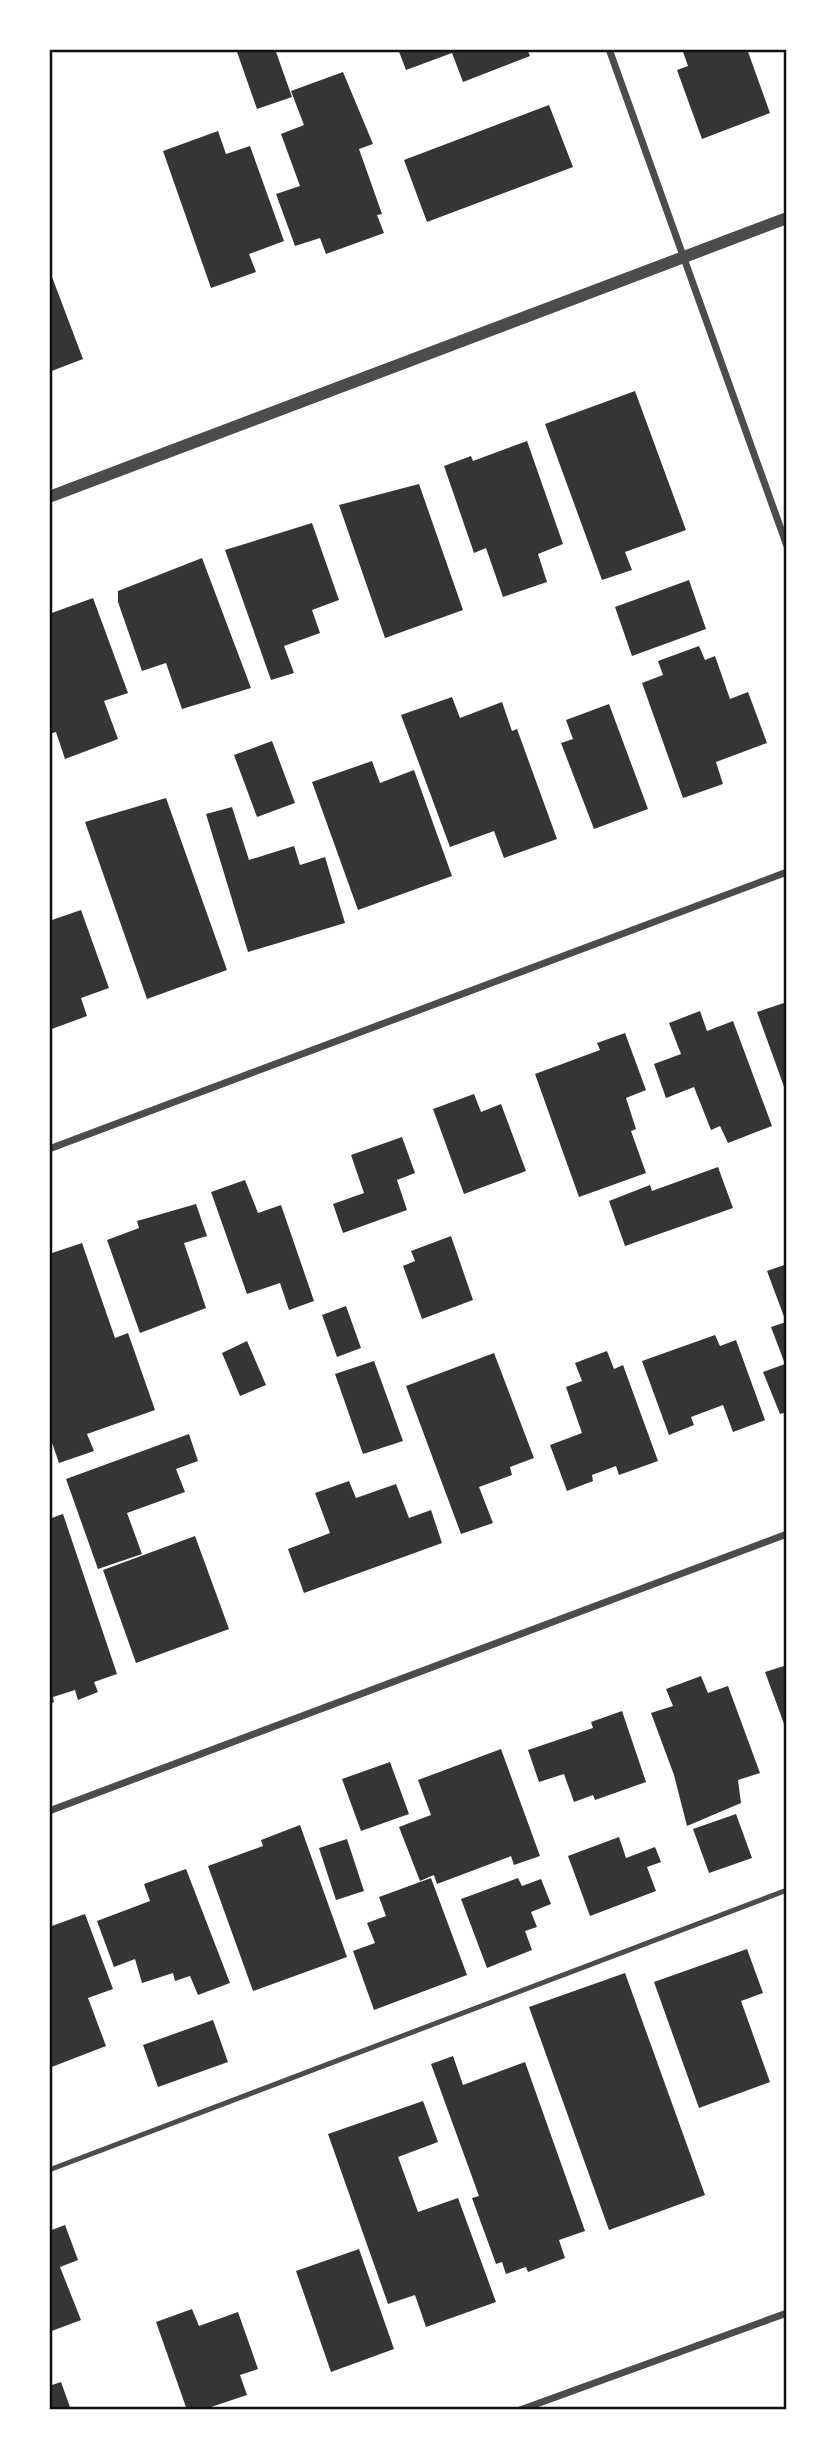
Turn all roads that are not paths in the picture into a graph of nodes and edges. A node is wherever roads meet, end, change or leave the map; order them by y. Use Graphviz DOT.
graph roads {
  1 [pos="609,49"];
  2 [pos="787,218"];
  3 [pos="684,257"];
  4 [pos="49,496"];
  5 [pos="787,546"];
  6 [pos="787,872"];
  7 [pos="49,1149"];
  8 [pos="787,1534"];
  9 [pos="49,1811"];
  10 [pos="787,1890"];
  11 [pos="49,2170"];
  12 [pos="787,2313"];
  13 [pos="520,2410"];
  1 -- 3 [label="street"];
  2 -- 3 [label="street"];
  3 -- 4 [label="street"];
  3 -- 5 [label="street"];
  6 -- 7 [label="street"];
  8 -- 9 [label="street"];
  10 -- 11 [label="lane"];
  12 -- 13 [label="street"];
}
